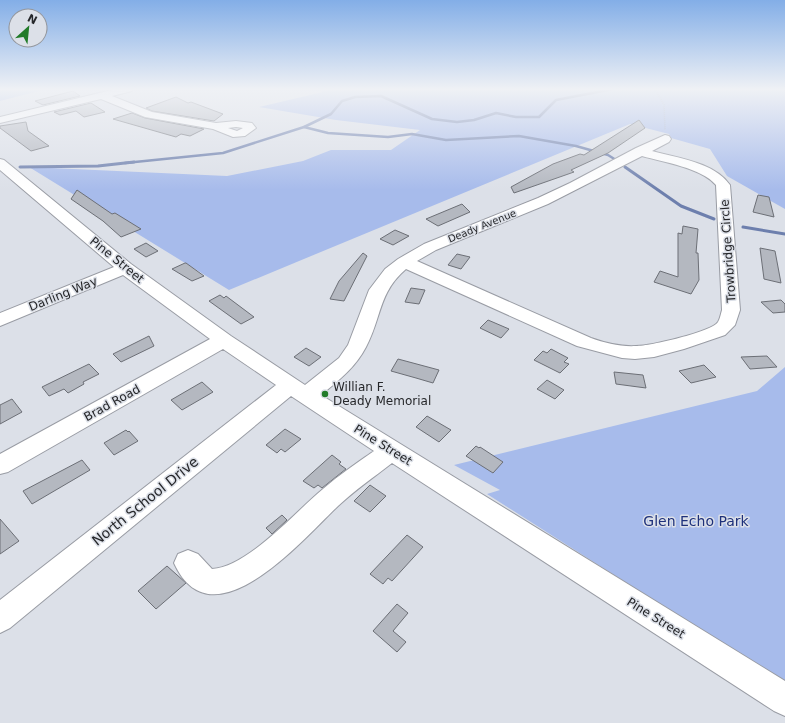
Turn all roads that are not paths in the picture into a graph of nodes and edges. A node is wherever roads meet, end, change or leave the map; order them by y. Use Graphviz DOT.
graph roads {
  1 [pos="190,123"];
  2 [pos="216,126"];
  3 [pos="665,139"];
  4 [pos="640,151"];
  5 [pos="0,163"];
  6 [pos="404,262"];
  7 [pos="125,268"];
  8 [pos="0,320"];
  9 [pos="224,340"];
  10 [pos="298,390"];
  11 [pos="392,450"];
  12 [pos="0,465"];
  13 [pos="188,563"];
  14 [pos="0,618"];
  15 [pos="785,700"];
  1 -- 2 [label="street"];
  3 -- 4 [label="street, Deady Avenue"];
  4 -- 6 [label="street, Deady Avenue"];
  4 -- 6 [label="street, Trowbridge Circle"];
  5 -- 7 [label="street, Pine Street"];
  6 -- 10 [label="street, Deady Avenue"];
  7 -- 8 [label="street, Darling Way"];
  7 -- 9 [label="street, Pine Street"];
  9 -- 10 [label="street, Pine Street"];
  9 -- 12 [label="street, Brad Road"];
  10 -- 11 [label="street, Pine Street"];
  10 -- 14 [label="street, North School Drive"];
  11 -- 13 [label="street"];
  11 -- 15 [label="street, Pine Street"];
}
